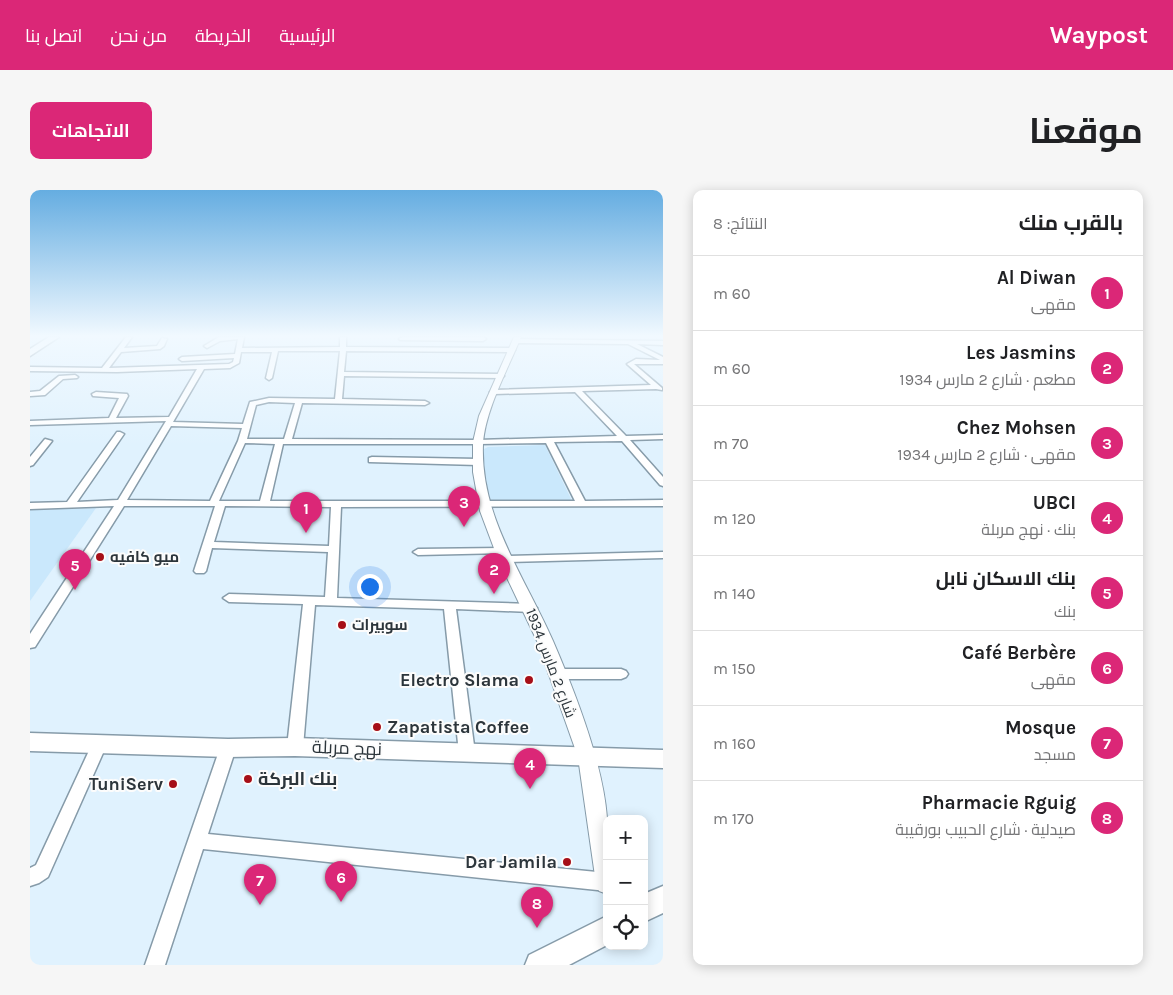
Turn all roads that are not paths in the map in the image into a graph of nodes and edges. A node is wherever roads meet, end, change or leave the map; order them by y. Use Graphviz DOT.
graph roads {
  1 [pos="198,373"];
  2 [pos="270,373"];
  3 [pos="502,373"];
  4 [pos="641,373"];
  5 [pos="341,374"];
  6 [pos="501,376"];
  7 [pos="85,377"];
  8 [pos="269,378"];
  9 [pos="577,390"];
  10 [pos="660,390"];
  11 [pos="494,392"];
  12 [pos="30,394"];
  13 [pos="96,394"];
  14 [pos="299,400"];
  15 [pos="338,401"];
  16 [pos="425,403"];
  17 [pos="111,420"];
  18 [pos="169,421"];
  19 [pos="30,422"];
  20 [pos="248,426"];
  21 [pos="120,434"];
  22 [pos="663,437"];
  23 [pos="624,438"];
  24 [pos="548,439"];
  25 [pos="48,441"];
  26 [pos="242,441"];
  27 [pos="284,442"];
  28 [pos="478,442"];
  29 [pos="372,460"];
  30 [pos="30,462"];
  31 [pos="478,462"];
  32 [pos="663,483"];
  33 [pos="121,503"];
  34 [pos="581,503"];
  35 [pos="663,503"];
  36 [pos="217,504"];
  37 [pos="264,504"];
  38 [pos="336,504"];
  39 [pos="70,505"];
  40 [pos="484,505"];
  41 [pos="30,506"];
  42 [pos="208,546"];
  43 [pos="334,549"];
  44 [pos="418,552"];
  45 [pos="504,555"];
  46 [pos="663,556"];
  47 [pos="200,571"];
  48 [pos="229,598"];
  49 [pos="309,601"];
  50 [pos="331,601"];
  51 [pos="450,605"];
  52 [pos="531,608"];
  53 [pos="30,644"];
  54 [pos="556,674"];
  55 [pos="621,674"];
  56 [pos="30,742"];
  57 [pos="98,744"];
  58 [pos="295,747"];
  59 [pos="228,748"];
  60 [pos="467,753"];
  61 [pos="586,757"];
  62 [pos="663,759"];
  63 [pos="197,841"];
  64 [pos="603,860"];
  65 [pos="30,877"];
  66 [pos="603,883"];
  67 [pos="663,899"];
  68 [pos="648,907"];
  69 [pos="603,932"];
  70 [pos="155,965"];
  71 [pos="539,965"];
  1 -- 18 [label="street"];
  2 -- 8 [label="street"];
  3 -- 6 [label="street, شارع 2 مارس 1934"];
  4 -- 10 [label="street"];
  5 -- 6 [label="street"];
  5 -- 15 [label="street"];
  6 -- 11 [label="street, شارع 2 مارس 1934"];
  7 -- 12 [label="street"];
  9 -- 10 [label="street"];
  9 -- 11 [label="street"];
  9 -- 23 [label="street"];
  11 -- 28 [label="street, شارع 2 مارس 1934"];
  13 -- 17 [label="street"];
  14 -- 15 [label="street"];
  14 -- 20 [label="street"];
  14 -- 27 [label="street"];
  15 -- 16 [label="street"];
  17 -- 18 [label="street"];
  17 -- 19 [label="street"];
  18 -- 20 [label="street"];
  18 -- 33 [label="street"];
  20 -- 26 [label="street"];
  21 -- 39 [label="street"];
  22 -- 23 [label="street"];
  23 -- 24 [label="street"];
  23 -- 32 [label="street"];
  24 -- 28 [label="street"];
  24 -- 34 [label="street"];
  25 -- 30 [label="street"];
  26 -- 27 [label="street"];
  26 -- 36 [label="street"];
  27 -- 28 [label="street"];
  27 -- 37 [label="street"];
  28 -- 31 [label="street, شارع 2 مارس 1934"];
  29 -- 31 [label="street"];
  31 -- 40 [label="street, شارع 2 مارس 1934"];
  33 -- 36 [label="street"];
  33 -- 39 [label="street"];
  33 -- 53 [label="street"];
  34 -- 35 [label="street"];
  34 -- 40 [label="street"];
  36 -- 37 [label="street"];
  36 -- 42 [label="street"];
  37 -- 38 [label="street"];
  38 -- 40 [label="street"];
  38 -- 43 [label="street"];
  39 -- 41 [label="street"];
  40 -- 45 [label="street, شارع 2 مارس 1934"];
  42 -- 43 [label="street"];
  42 -- 47 [label="street"];
  43 -- 50 [label="street"];
  44 -- 45 [label="street"];
  45 -- 46 [label="street"];
  45 -- 52 [label="street, شارع 2 مارس 1934"];
  48 -- 49 [label="street"];
  49 -- 50 [label="street"];
  49 -- 58 [label="street"];
  50 -- 51 [label="street"];
  51 -- 52 [label="street"];
  51 -- 60 [label="street"];
  52 -- 54 [label="street, شارع 2 مارس 1934"];
  54 -- 55 [label="street"];
  54 -- 61 [label="street, شارع 2 مارس 1934"];
  56 -- 57 [label="main road, نهج مربلة"];
  57 -- 59 [label="main road, نهج مربلة"];
  57 -- 65 [label="street"];
  58 -- 59 [label="main road, نهج مربلة"];
  58 -- 60 [label="main road, نهج مربلة"];
  59 -- 63 [label="street"];
  60 -- 61 [label="main road, نهج مربلة"];
  61 -- 62 [label="main road, نهج مربلة"];
  61 -- 64 [label="street, شارع 2 مارس 1934"];
  63 -- 66 [label="street"];
  63 -- 70 [label="street"];
  67 -- 68 [label="main road"];
  69 -- 71 [label="main road"];
}
